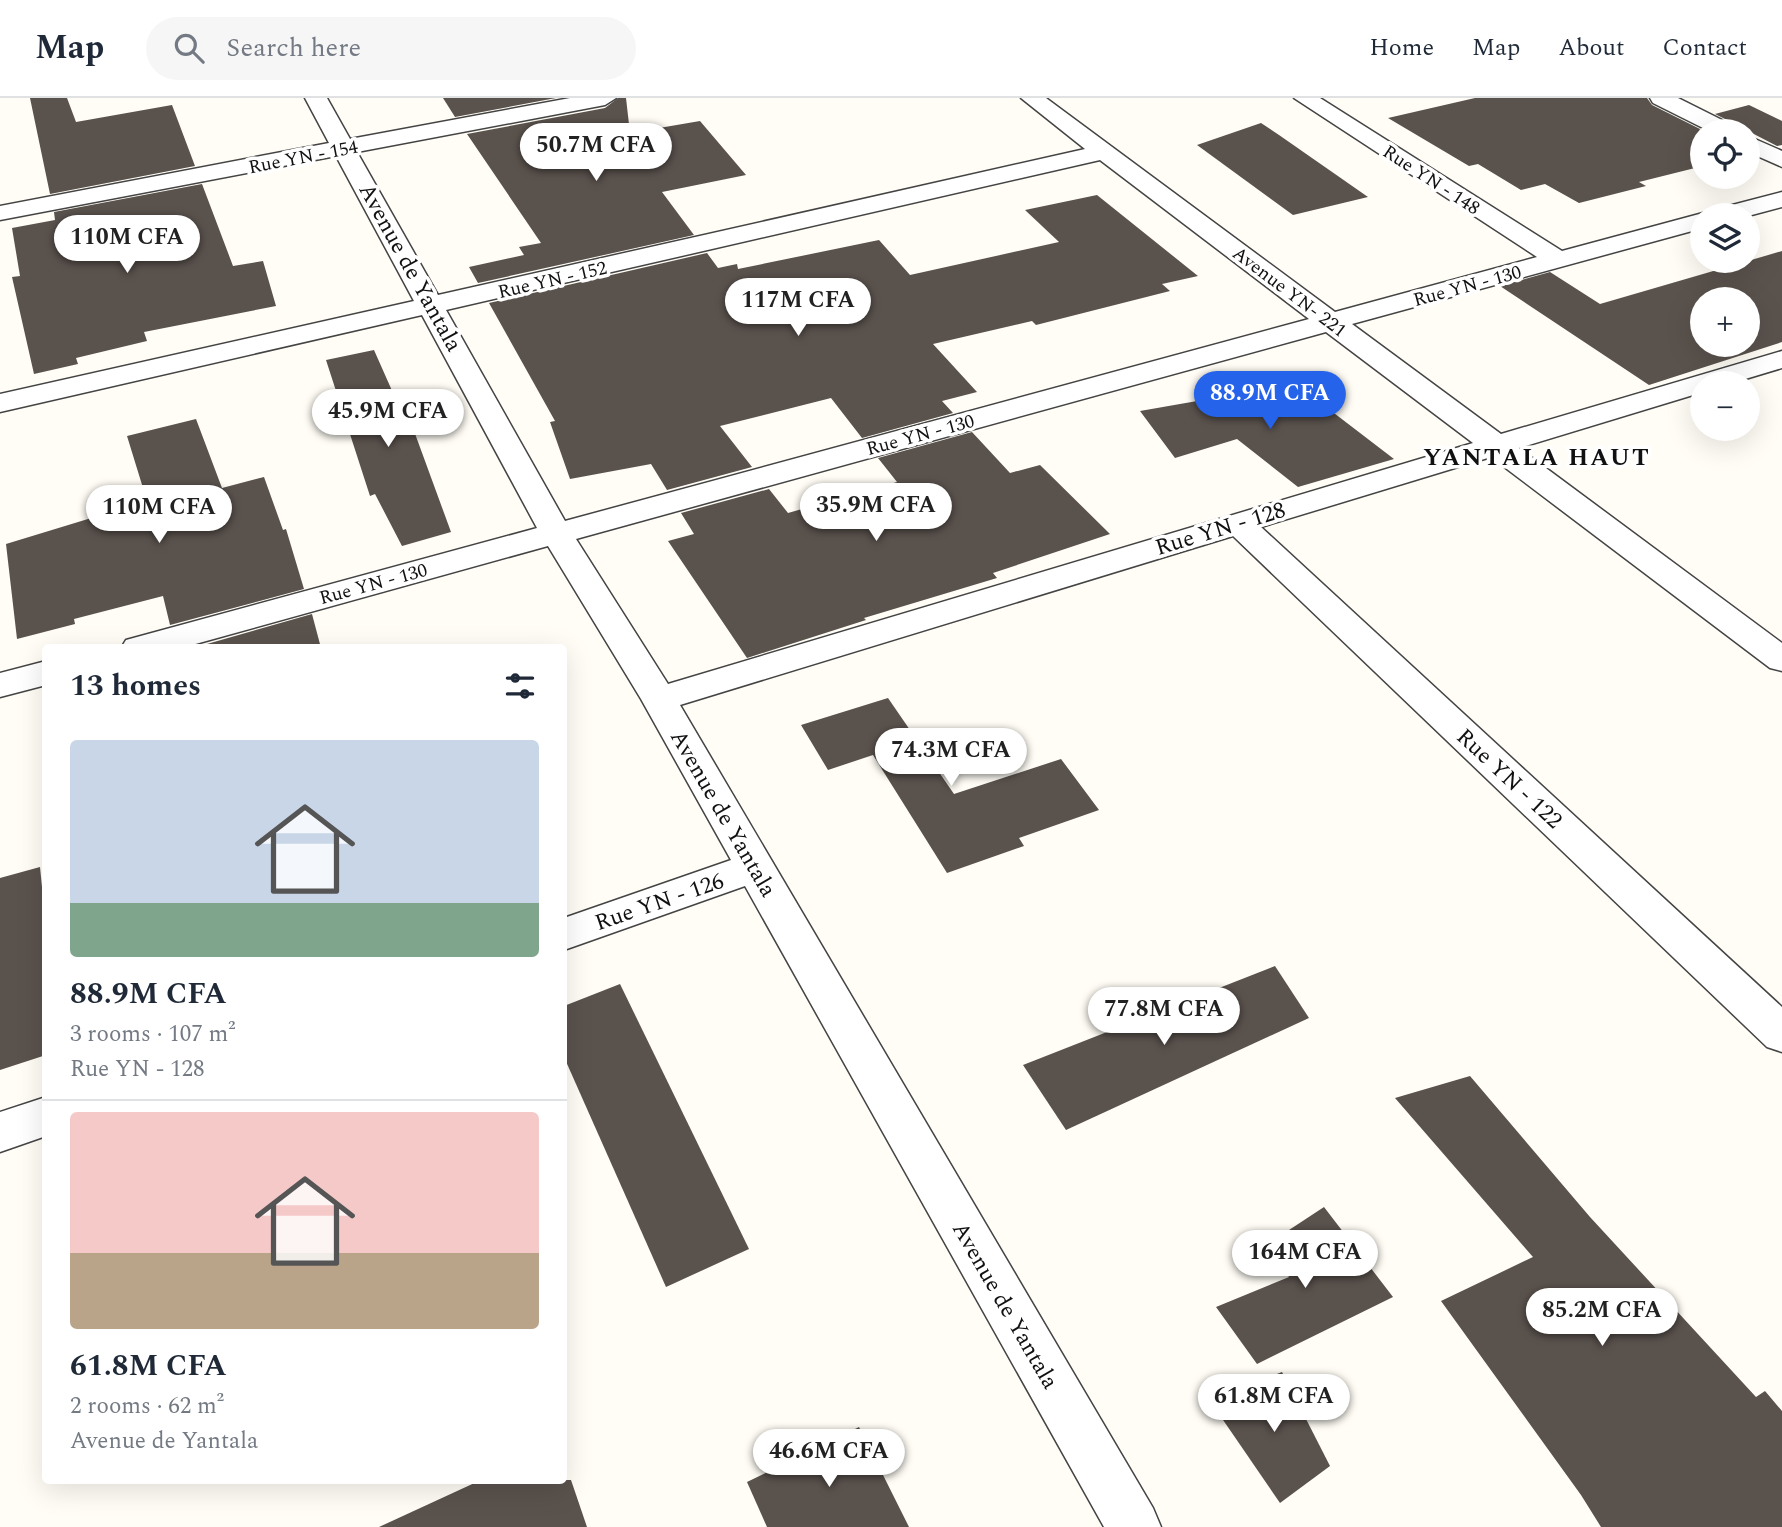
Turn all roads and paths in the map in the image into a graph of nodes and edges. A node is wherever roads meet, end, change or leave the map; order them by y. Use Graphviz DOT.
graph roads {
  1 [pos="316,98"];
  2 [pos="605,98"];
  3 [pos="1032,98"];
  4 [pos="1306,98"];
  5 [pos="1661,98"];
  6 [pos="1702,119"];
  7 [pos="345,148"];
  8 [pos="1760,149"];
  9 [pos="1104,152"];
  10 [pos="1782,160"];
  11 [pos="1782,199"];
  12 [pos="1760,205"];
  13 [pos="0,213"];
  14 [pos="1690,224"];
  15 [pos="1559,260"];
  16 [pos="433,306"];
  17 [pos="1331,322"];
  18 [pos="1782,359"];
  19 [pos="0,403"];
  20 [pos="1496,446"];
  21 [pos="1238,523"];
  22 [pos="556,533"];
  23 [pos="153,644"];
  24 [pos="1782,660"];
  25 [pos="42,674"];
  26 [pos="0,685"];
  27 [pos="659,699"];
  28 [pos="755,867"];
  29 [pos="567,933"];
  30 [pos="1782,1034"];
  31 [pos="42,1117"];
  32 [pos="0,1132"];
  33 [pos="1134,1527"];
  1 -- 7 [label="street, Avenue de Yantala"];
  2 -- 7 [label="street, Rue YN - 154"];
  3 -- 9 [label="street, Avenue YN- 221"];
  4 -- 15 [label="street, Rue YN - 148"];
  5 -- 6 [label="street"];
  7 -- 13 [label="street, Rue YN - 154"];
  7 -- 16 [label="street, Avenue de Yantala"];
  8 -- 10 [label="street"];
  9 -- 16 [label="street, Rue YN - 152"];
  9 -- 17 [label="street, Avenue YN- 221"];
  11 -- 12 [label="street"];
  14 -- 15 [label="street, Rue YN - 130"];
  15 -- 17 [label="street, Rue YN - 130"];
  16 -- 19 [label="street, Rue YN - 152"];
  16 -- 22 [label="street, Avenue de Yantala"];
  17 -- 20 [label="street, Avenue YN- 221"];
  17 -- 22 [label="street, Rue YN - 130"];
  18 -- 20 [label="street, Rue YN - 128"];
  20 -- 21 [label="street, Rue YN - 128"];
  20 -- 24 [label="street, Avenue YN- 221"];
  21 -- 27 [label="street, Rue YN - 128"];
  21 -- 30 [label="street, Rue YN - 122"];
  22 -- 23 [label="street, Rue YN - 130"];
  22 -- 27 [label="street, Avenue de Yantala"];
  25 -- 26 [label="street"];
  27 -- 28 [label="street, Avenue de Yantala"];
  28 -- 29 [label="street, Rue YN - 126"];
  28 -- 33 [label="street, Avenue de Yantala"];
  31 -- 32 [label="street"];
}
